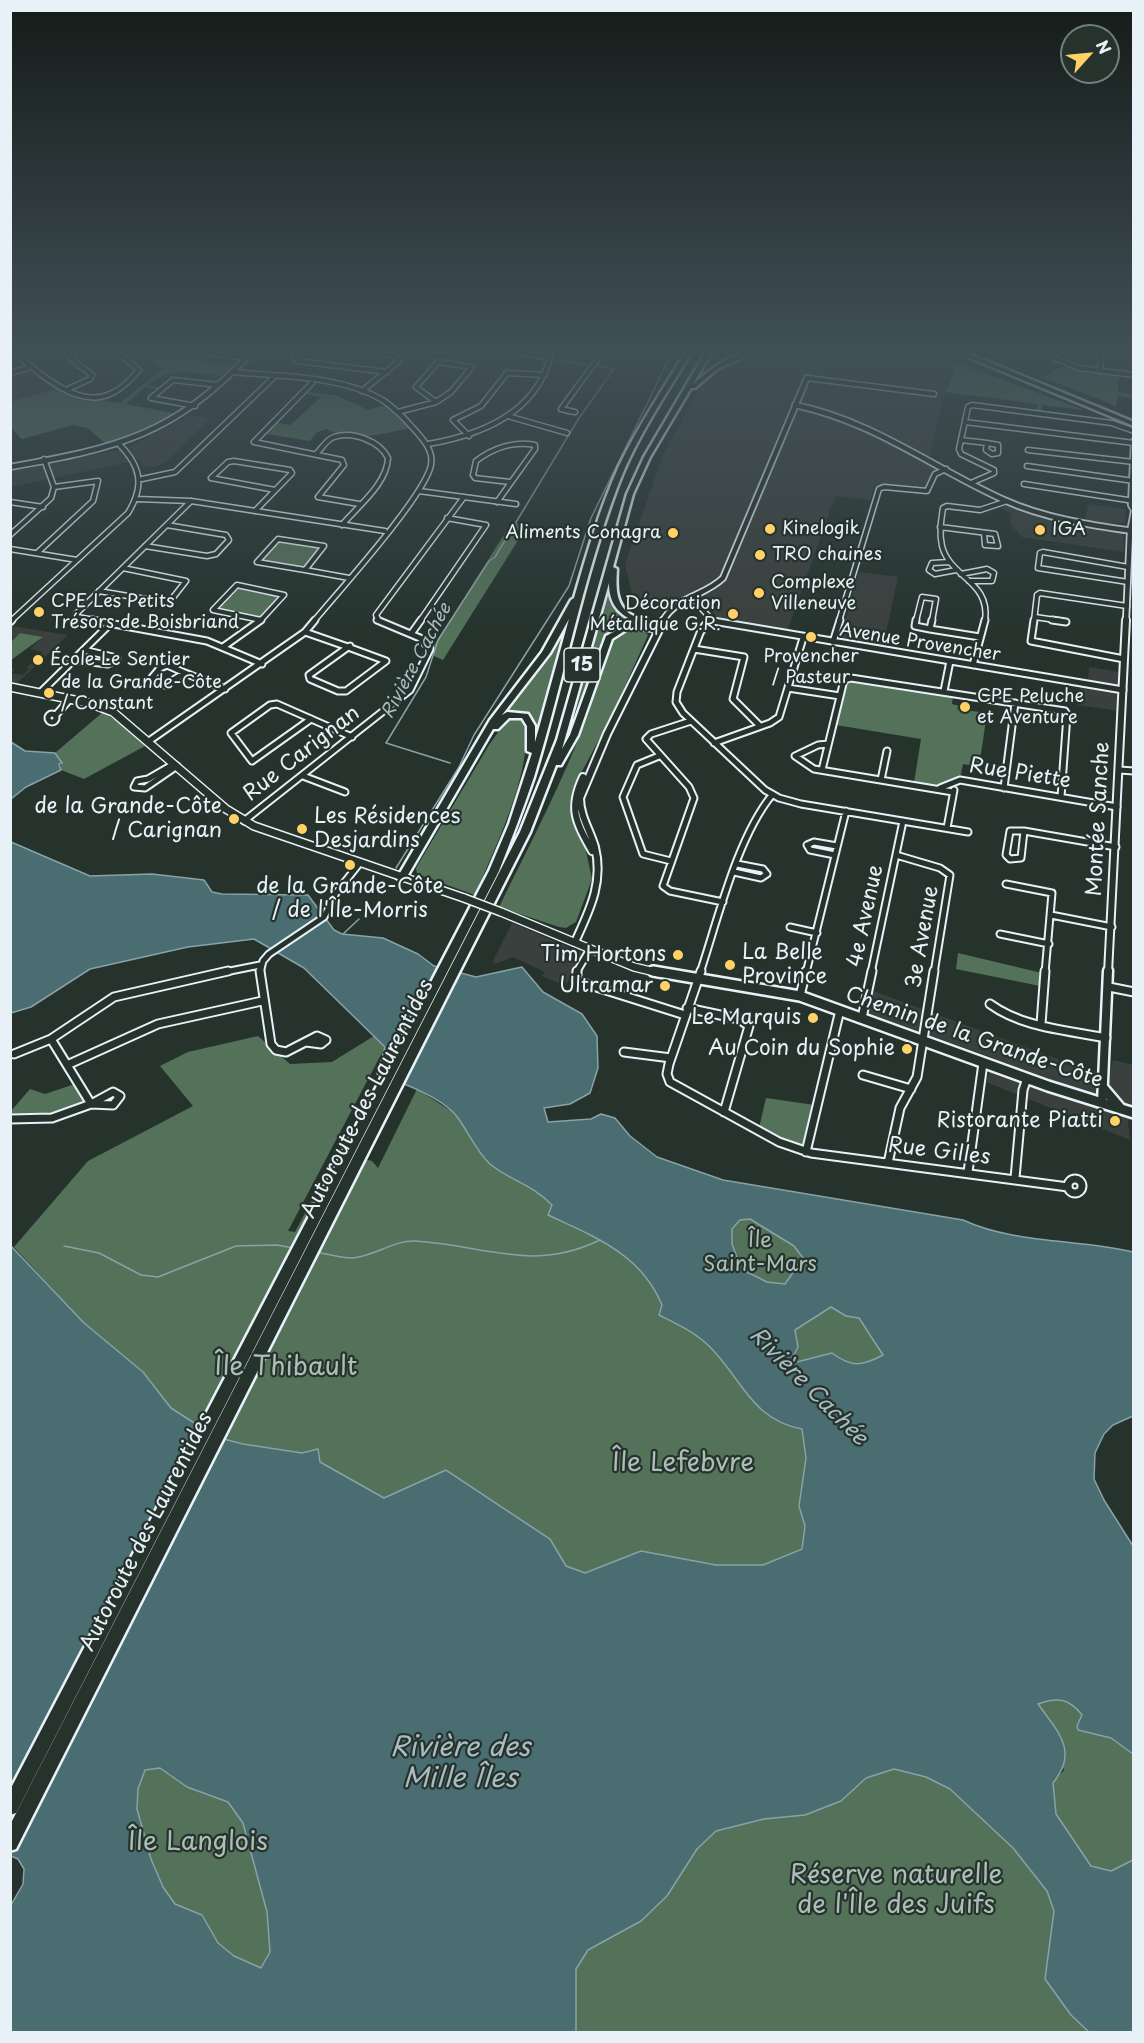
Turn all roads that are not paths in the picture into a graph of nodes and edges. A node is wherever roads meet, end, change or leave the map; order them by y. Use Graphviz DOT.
graph roads {
  1 [pos="99,448"];
  2 [pos="123,448"];
  3 [pos="200,448"];
  4 [pos="291,448"];
  5 [pos="322,448"];
  6 [pos="383,448"];
  7 [pos="430,448"];
  8 [pos="501,448"];
  9 [pos="535,448"];
  10 [pos="631,448"];
  11 [pos="653,448"];
  12 [pos="777,448"];
  13 [pos="908,448"];
  14 [pos="961,448"];
  15 [pos="1028,450"];
  16 [pos="318,453"];
  17 [pos="44,460"];
  18 [pos="1133,462"];
  19 [pos="1027,466"];
  20 [pos="10,467"];
  21 [pos="946,469"];
  22 [pos="142,479"];
  23 [pos="1133,481"];
  24 [pos="510,482"];
  25 [pos="971,483"];
  26 [pos="1024,483"];
  27 [pos="54,487"];
  28 [pos="275,490"];
  29 [pos="419,491"];
  30 [pos="464,497"];
  31 [pos="137,499"];
  32 [pos="1132,500"];
  33 [pos="191,501"];
  34 [pos="1007,501"];
  35 [pos="10,502"];
  36 [pos="497,502"];
  37 [pos="359,504"];
  38 [pos="516,504"];
  39 [pos="43,507"];
  40 [pos="255,511"];
  41 [pos="1134,511"];
  42 [pos="447,518"];
  43 [pos="167,525"];
  44 [pos="342,525"];
  45 [pos="10,526"];
  46 [pos="940,527"];
  47 [pos="19,528"];
  48 [pos="385,531"];
  49 [pos="1132,531"];
  50 [pos="984,533"];
  51 [pos="10,534"];
  52 [pos="614,545"];
  53 [pos="145,546"];
  54 [pos="10,549"];
  55 [pos="37,553"];
  56 [pos="77,560"];
  57 [pos="949,562"];
  58 [pos="1128,567"];
  59 [pos="123,568"];
  60 [pos="956,570"];
  61 [pos="305,571"];
  62 [pos="961,574"];
  63 [pos="349,578"];
  64 [pos="969,581"];
  65 [pos="1128,582"];
  66 [pos="583,587"];
  67 [pos="99,591"];
  68 [pos="691,597"];
  69 [pos="1127,606"];
  70 [pos="1035,617"];
  71 [pos="261,620"];
  72 [pos="713,621"];
  73 [pos="10,622"];
  74 [pos="1066,622"];
  75 [pos="111,623"];
  76 [pos="659,627"];
  77 [pos="930,630"];
  78 [pos="305,632"];
  79 [pos="411,634"];
  80 [pos="980,637"];
  81 [pos="1125,637"];
  82 [pos="803,638"];
  83 [pos="1134,638"];
  84 [pos="833,642"];
  85 [pos="350,646"];
  86 [pos="223,647"];
  87 [pos="694,649"];
  88 [pos="84,650"];
  89 [pos="1124,659"];
  90 [pos="74,660"];
  91 [pos="950,661"];
  92 [pos="262,663"];
  93 [pos="974,665"];
  94 [pos="186,672"];
  95 [pos="10,687"];
  96 [pos="788,688"];
  97 [pos="225,689"];
  98 [pos="1123,690"];
  99 [pos="944,691"];
  100 [pos="40,693"];
  101 [pos="840,696"];
  102 [pos="70,699"];
  103 [pos="1015,703"];
  104 [pos="55,716"];
  105 [pos="311,719"];
  106 [pos="691,721"];
  107 [pos="760,726"];
  108 [pos="352,737"];
  109 [pos="149,741"];
  110 [pos="714,743"];
  111 [pos="828,744"];
  112 [pos="887,751"];
  113 [pos="659,756"];
  114 [pos="532,763"];
  115 [pos="176,765"];
  116 [pos="822,770"];
  117 [pos="1119,770"];
  118 [pos="1134,771"];
  119 [pos="463,774"];
  120 [pos="303,776"];
  121 [pos="881,780"];
  122 [pos="546,783"];
  123 [pos="955,784"];
  124 [pos="1004,788"];
  125 [pos="936,789"];
  126 [pos="345,792"];
  127 [pos="953,792"];
  128 [pos="772,795"];
  129 [pos="1061,797"];
  130 [pos="1117,807"];
  131 [pos="846,811"];
  132 [pos="243,821"];
  133 [pos="903,821"];
  134 [pos="947,828"];
  135 [pos="1024,831"];
  136 [pos="968,832"];
  137 [pos="837,846"];
  138 [pos="1116,847"];
  139 [pos="835,855"];
  140 [pos="896,855"];
  141 [pos="671,861"];
  142 [pos="359,864"];
  143 [pos="737,864"];
  144 [pos="734,872"];
  145 [pos="402,878"];
  146 [pos="1006,884"];
  147 [pos="723,902"];
  148 [pos="1051,915"];
  149 [pos="790,927"];
  150 [pos="1112,927"];
  151 [pos="817,933"];
  152 [pos="1000,934"];
  153 [pos="574,942"];
  154 [pos="1048,944"];
  155 [pos="590,949"];
  156 [pos="459,952"];
  157 [pos="260,965"];
  158 [pos="696,980"];
  159 [pos="1109,987"];
  160 [pos="1134,992"];
  161 [pos="800,996"];
  162 [pos="262,1001"];
  163 [pos="990,1004"];
  164 [pos="840,1010"];
  165 [pos="686,1011"];
  166 [pos="861,1018"];
  167 [pos="1041,1024"];
  168 [pos="1106,1038"];
  169 [pos="51,1040"];
  170 [pos="922,1041"];
  171 [pos="306,1042"];
  172 [pos="624,1052"];
  173 [pos="14,1054"];
  174 [pos="671,1058"];
  175 [pos="983,1063"];
  176 [pos="67,1065"];
  177 [pos="863,1075"];
  178 [pos="1027,1078"];
  179 [pos="911,1089"];
  180 [pos="1104,1090"];
  181 [pos="1086,1098"];
  182 [pos="1102,1103"];
  183 [pos="1122,1109"];
  184 [pos="724,1112"];
  185 [pos="1134,1113"];
  186 [pos="10,1119"];
  187 [pos="806,1152"];
  188 [pos="888,1163"];
  189 [pos="968,1172"];
  190 [pos="1016,1178"];
  191 [pos="1068,1187"];
  192 [pos="10,1807"];
  193 [pos="10,1843"];
  1 -- 17 [label="street"];
  2 -- 22 [label="street"];
  3 -- 22 [label="street"];
  4 -- 16 [label="street"];
  5 -- 16 [label="street"];
  6 -- 37 [label="street"];
  7 -- 29 [label="street"];
  8 -- 24 [label="street"];
  9 -- 24 [label="street"];
  10 -- 66 [label="highway, Autoroute des Laurentides / 15"];
  11 -- 52 [label="highway, Autoroute des Laurentides / 15"];
  12 -- 68 [label="street"];
  13 -- 21 [label="street"];
  14 -- 25 [label="street"];
  15 -- 18 [label="street"];
  16 -- 37 [label="street"];
  17 -- 20 [label="street"];
  17 -- 27 [label="street"];
  18 -- 23 [label="street, Montée Sanche"];
  19 -- 23 [label="street"];
  21 -- 25 [label="street"];
  21 -- 84 [label="street"];
  22 -- 31 [label="street"];
  23 -- 32 [label="street, Montée Sanche"];
  24 -- 36 [label="street"];
  25 -- 34 [label="street"];
  26 -- 32 [label="street"];
  27 -- 39 [label="street"];
  27 -- 55 [label="street"];
  28 -- 28 [label="street"];
  28 -- 40 [label="street"];
  29 -- 30 [label="street"];
  29 -- 48 [label="street"];
  30 -- 36 [label="street"];
  30 -- 42 [label="street"];
  31 -- 33 [label="street"];
  31 -- 56 [label="street"];
  32 -- 41 [label="street, Montée Sanche"];
  33 -- 40 [label="street"];
  33 -- 43 [label="street"];
  34 -- 46 [label="street"];
  34 -- 49 [label="street"];
  35 -- 39 [label="street"];
  36 -- 38 [label="street"];
  37 -- 44 [label="street"];
  39 -- 47 [label="street"];
  40 -- 44 [label="street"];
  41 -- 49 [label="street, Montée Sanche"];
  42 -- 79 [label="street"];
  42 -- 79 [label="street"];
  43 -- 53 [label="street"];
  43 -- 53 [label="street"];
  44 -- 48 [label="street"];
  45 -- 47 [label="street"];
  46 -- 50 [label="street"];
  46 -- 57 [label="street"];
  47 -- 51 [label="street"];
  48 -- 63 [label="street"];
  49 -- 58 [label="street, Montée Sanche"];
  52 -- 76 [label="highway"];
  52 -- 122 [label="highway, Autoroute des Laurentides / 15"];
  53 -- 59 [label="street"];
  54 -- 55 [label="street"];
  55 -- 56 [label="street"];
  56 -- 73 [label="street"];
  57 -- 60 [label="street"];
  57 -- 60 [label="street"];
  58 -- 65 [label="street, Montée Sanche"];
  58 -- 65 [label="street"];
  59 -- 67 [label="street"];
  59 -- 67 [label="street"];
  60 -- 62 [label="street"];
  61 -- 61 [label="street"];
  61 -- 63 [label="street"];
  62 -- 64 [label="street"];
  62 -- 64 [label="street"];
  63 -- 78 [label="street"];
  64 -- 80 [label="street"];
  65 -- 69 [label="street, Montée Sanche"];
  66 -- 114 [label="highway, Autoroute des Laurentides / 15"];
  66 -- 119 [label="highway"];
  67 -- 75 [label="street"];
  68 -- 72 [label="street"];
  68 -- 76 [label="street"];
  69 -- 70 [label="street"];
  69 -- 81 [label="street, Montée Sanche"];
  70 -- 74 [label="street"];
  70 -- 89 [label="street"];
  71 -- 71 [label="street"];
  71 -- 86 [label="street"];
  72 -- 82 [label="street, Avenue Provencher"];
  72 -- 87 [label="street"];
  75 -- 86 [label="street"];
  75 -- 88 [label="street"];
  76 -- 122 [label="highway"];
  76 -- 153 [label="street"];
  77 -- 77 [label="street"];
  77 -- 80 [label="street"];
  78 -- 85 [label="street"];
  78 -- 92 [label="street"];
  79 -- 108 [label="street, Rue Carignan"];
  80 -- 93 [label="street"];
  81 -- 83 [label="street"];
  81 -- 89 [label="street, Montée Sanche"];
  82 -- 84 [label="street, Avenue Provencher"];
  82 -- 96 [label="street"];
  84 -- 91 [label="street, Avenue Provencher"];
  85 -- 85 [label="street"];
  86 -- 92 [label="street"];
  87 -- 106 [label="street"];
  87 -- 107 [label="street"];
  88 -- 90 [label="street"];
  88 -- 90 [label="street"];
  89 -- 98 [label="street, Montée Sanche"];
  90 -- 100 [label="street"];
  91 -- 93 [label="street, Avenue Provencher"];
  91 -- 99 [label="street"];
  92 -- 97 [label="street"];
  93 -- 98 [label="street, Avenue Provencher"];
  94 -- 94 [label="street"];
  94 -- 97 [label="street"];
  95 -- 100 [label="main road, Chemin de la Grande-Côte"];
  96 -- 101 [label="street"];
  96 -- 107 [label="street"];
  97 -- 109 [label="street"];
  98 -- 117 [label="street, Montée Sanche"];
  99 -- 101 [label="street"];
  99 -- 103 [label="street"];
  100 -- 102 [label="main road, Chemin de la Grande-Côte"];
  101 -- 111 [label="street"];
  102 -- 104 [label="street"];
  102 -- 109 [label="main road, Chemin de la Grande-Côte"];
  103 -- 124 [label="street"];
  103 -- 129 [label="street"];
  105 -- 105 [label="street"];
  105 -- 108 [label="street"];
  106 -- 110 [label="street"];
  106 -- 113 [label="street"];
  107 -- 110 [label="street"];
  108 -- 120 [label="street, Rue Carignan"];
  109 -- 115 [label="main road, Chemin de la Grande-Côte"];
  110 -- 128 [label="street"];
  111 -- 116 [label="street"];
  111 -- 116 [label="street, Rue Piette"];
  112 -- 121 [label="street"];
  113 -- 141 [label="street"];
  113 -- 141 [label="street"];
  114 -- 119 [label="highway"];
  114 -- 156 [label="highway, Autoroute des Laurentides / 15"];
  115 -- 115 [label="street"];
  115 -- 132 [label="main road, Chemin de la Grande-Côte"];
  116 -- 121 [label="street, Rue Piette"];
  117 -- 118 [label="street"];
  117 -- 130 [label="street, Montée Sanche"];
  119 -- 145 [label="highway"];
  120 -- 126 [label="street"];
  120 -- 132 [label="street, Rue Carignan"];
  121 -- 125 [label="street, Rue Piette"];
  122 -- 156 [label="highway, Autoroute des Laurentides / 15"];
  123 -- 124 [label="street, Rue Piette"];
  123 -- 125 [label="street, Rue Piette"];
  123 -- 127 [label="street, Rue Piette"];
  124 -- 129 [label="street, Rue Piette"];
  125 -- 127 [label="street, Rue Piette"];
  127 -- 134 [label="street"];
  128 -- 131 [label="street"];
  128 -- 143 [label="street"];
  129 -- 130 [label="street, Rue Piette"];
  130 -- 138 [label="street, Montée Sanche"];
  131 -- 133 [label="street"];
  131 -- 137 [label="street"];
  132 -- 142 [label="main road, Chemin de la Grande-Côte"];
  133 -- 134 [label="street"];
  133 -- 140 [label="street, 4e Avenue"];
  134 -- 136 [label="street"];
  135 -- 135 [label="street"];
  135 -- 138 [label="street"];
  137 -- 139 [label="street"];
  137 -- 139 [label="street"];
  138 -- 150 [label="street, Montée Sanche"];
  139 -- 151 [label="street"];
  140 -- 166 [label="street, 4e Avenue"];
  140 -- 170 [label="street, 3e Avenue"];
  141 -- 147 [label="street"];
  142 -- 145 [label="main road, Chemin de la Grande-Côte"];
  142 -- 157 [label="street"];
  143 -- 144 [label="street"];
  143 -- 144 [label="street"];
  144 -- 147 [label="street"];
  145 -- 153 [label="main road, Chemin de la Grande-Côte, bridge"];
  146 -- 148 [label="street"];
  147 -- 158 [label="street"];
  148 -- 150 [label="street"];
  148 -- 154 [label="street"];
  149 -- 151 [label="street"];
  150 -- 159 [label="street, Montée Sanche"];
  151 -- 161 [label="street"];
  152 -- 154 [label="street"];
  153 -- 155 [label="main road, Chemin de la Grande-Côte"];
  154 -- 167 [label="street"];
  155 -- 158 [label="main road, Chemin de la Grande-Côte"];
  155 -- 165 [label="street"];
  156 -- 192 [label="highway, Autoroute des Laurentides / 15"];
  156 -- 193 [label="highway, Autoroute des Laurentides / 15"];
  157 -- 162 [label="street"];
  157 -- 169 [label="street"];
  158 -- 161 [label="main road, Chemin de la Grande-Côte"];
  158 -- 165 [label="street"];
  159 -- 160 [label="street"];
  159 -- 168 [label="street, Montée Sanche"];
  161 -- 164 [label="main road, Chemin de la Grande-Côte"];
  162 -- 171 [label="street"];
  162 -- 176 [label="street"];
  163 -- 167 [label="street"];
  164 -- 166 [label="main road, Chemin de la Grande-Côte"];
  164 -- 187 [label="street"];
  165 -- 174 [label="street"];
  165 -- 184 [label="street"];
  166 -- 170 [label="main road, Chemin de la Grande-Côte"];
  167 -- 168 [label="street"];
  168 -- 180 [label="street, Montée Sanche"];
  169 -- 173 [label="street"];
  169 -- 176 [label="street"];
  170 -- 175 [label="main road, Chemin de la Grande-Côte"];
  170 -- 179 [label="street, 3e Avenue"];
  172 -- 174 [label="street"];
  174 -- 184 [label="street, Rue Gilles"];
  175 -- 178 [label="main road, Chemin de la Grande-Côte"];
  175 -- 189 [label="street"];
  176 -- 186 [label="street"];
  177 -- 179 [label="street"];
  178 -- 181 [label="main road, Chemin de la Grande-Côte"];
  178 -- 190 [label="street"];
  179 -- 188 [label="street, 3e Avenue"];
  180 -- 181 [label="main road"];
  180 -- 182 [label="street, Montée Sanche"];
  180 -- 183 [label="main road"];
  181 -- 182 [label="main road, Chemin de la Grande-Côte"];
  182 -- 183 [label="main road, Chemin de la Grande-Côte"];
  183 -- 185 [label="main road, Chemin de la Grande-Côte"];
  184 -- 187 [label="street, Rue Gilles"];
  187 -- 188 [label="street, Rue Gilles"];
  188 -- 189 [label="street, Rue Gilles"];
  189 -- 190 [label="street, Rue Gilles"];
  190 -- 191 [label="street, Rue Gilles"];
}
